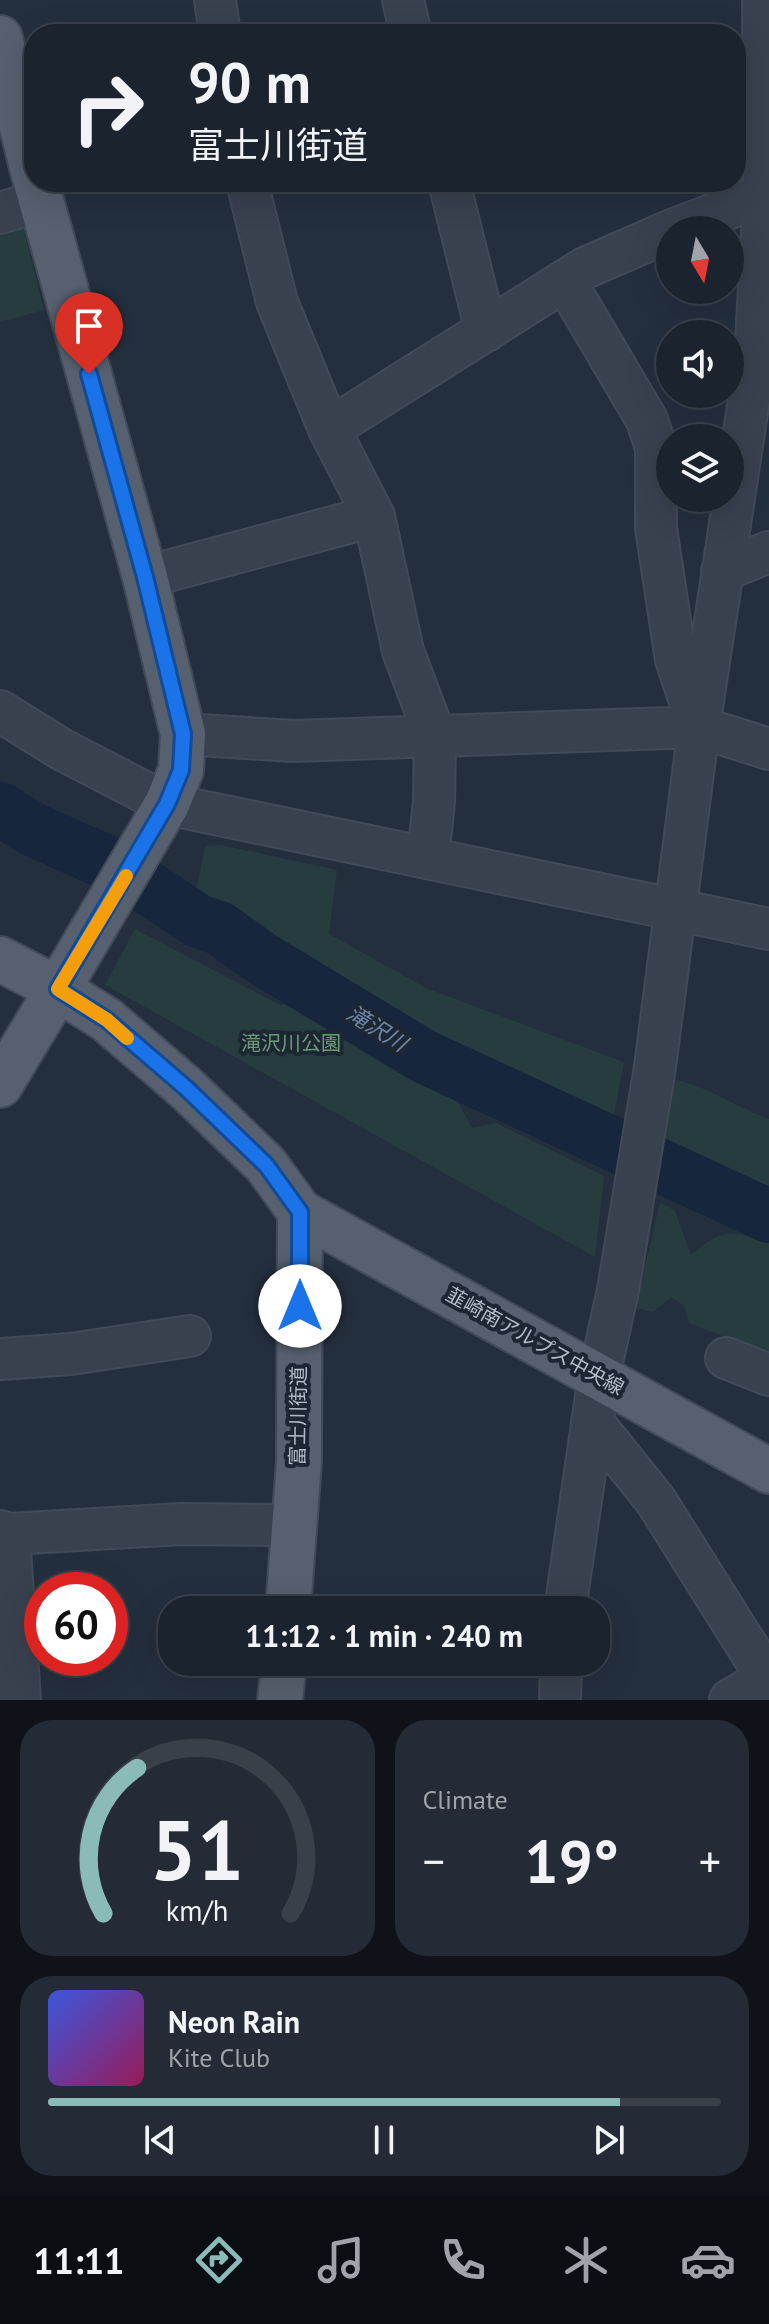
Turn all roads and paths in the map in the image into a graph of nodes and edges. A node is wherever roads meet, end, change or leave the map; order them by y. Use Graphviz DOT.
graph roads {
  1 [pos="215,0"];
  2 [pos="403,0"];
  3 [pos="763,0"];
  4 [pos="219,24"];
  5 [pos="409,24"];
  6 [pos="0,38"];
  7 [pos="24,171"];
  8 [pos="250,192"];
  9 [pos="451,192"];
  10 [pos="28,193"];
  11 [pos="766,194"];
  12 [pos="708,216"];
  13 [pos="656,237"];
  14 [pos="565,281"];
  15 [pos="486,331"];
  16 [pos="762,358"];
  17 [pos="329,429"];
  18 [pos="374,516"];
  19 [pos="769,552"];
  20 [pos="722,571"];
  21 [pos="145,577"];
  22 [pos="0,711"];
  23 [pos="699,727"];
  24 [pos="183,734"];
  25 [pos="435,736"];
  26 [pos="769,749"];
  27 [pos="158,821"];
  28 [pos="428,857"];
  29 [pos="677,910"];
  30 [pos="769,929"];
  31 [pos="0,959"];
  32 [pos="67,975"];
  33 [pos="0,1085"];
  34 [pos="300,1212"];
  35 [pos="190,1336"];
  36 [pos="726,1358"];
  37 [pos="0,1359"];
  38 [pos="769,1375"];
  39 [pos="599,1376"];
  40 [pos="592,1421"];
  41 [pos="769,1471"];
  42 [pos="294,1525"];
  43 [pos="5,1533"];
  44 [pos="289,1596"];
  45 [pos="567,1596"];
  46 [pos="283,1676"];
  47 [pos="561,1676"];
  48 [pos="768,1679"];
  49 [pos="20,1700"];
  50 [pos="280,1700"];
  51 [pos="560,1700"];
  52 [pos="730,1700"];
  1 -- 4 [label="street"];
  2 -- 5 [label="street"];
  3 -- 11 [label="street"];
  6 -- 7 [label="main road"];
  8 -- 17 [label="street"];
  9 -- 15 [label="street"];
  10 -- 21 [label="main road"];
  11 -- 12 [label="street"];
  11 -- 16 [label="street"];
  13 -- 14 [label="street"];
  14 -- 15 [label="street"];
  14 -- 23 [label="street"];
  15 -- 17 [label="street"];
  16 -- 20 [label="street"];
  17 -- 18 [label="street"];
  18 -- 21 [label="street"];
  18 -- 25 [label="street"];
  19 -- 20 [label="street"];
  20 -- 23 [label="street"];
  21 -- 24 [label="main road"];
  22 -- 27 [label="street"];
  23 -- 25 [label="street"];
  23 -- 26 [label="street"];
  23 -- 29 [label="street"];
  24 -- 25 [label="street"];
  24 -- 27 [label="main road"];
  25 -- 28 [label="street"];
  27 -- 28 [label="street"];
  27 -- 32 [label="main road"];
  28 -- 29 [label="street"];
  29 -- 30 [label="street"];
  29 -- 39 [label="street"];
  31 -- 32 [label="main road"];
  32 -- 33 [label="main road"];
  32 -- 34 [label="main road"];
  34 -- 39 [label="main road, 韮崎南アルプス中央線"];
  34 -- 42 [label="main road, 富士川街道"];
  35 -- 37 [label="street"];
  36 -- 38 [label="street"];
  39 -- 40 [label="street"];
  39 -- 41 [label="main road, 韮崎南アルプス中央線"];
  40 -- 45 [label="street"];
  40 -- 48 [label="street"];
  42 -- 43 [label="street"];
  42 -- 44 [label="main road, 富士川街道"];
  43 -- 49 [label="street"];
  46 -- 50 [label="main road"];
  47 -- 51 [label="street"];
  48 -- 52 [label="street"];
}
